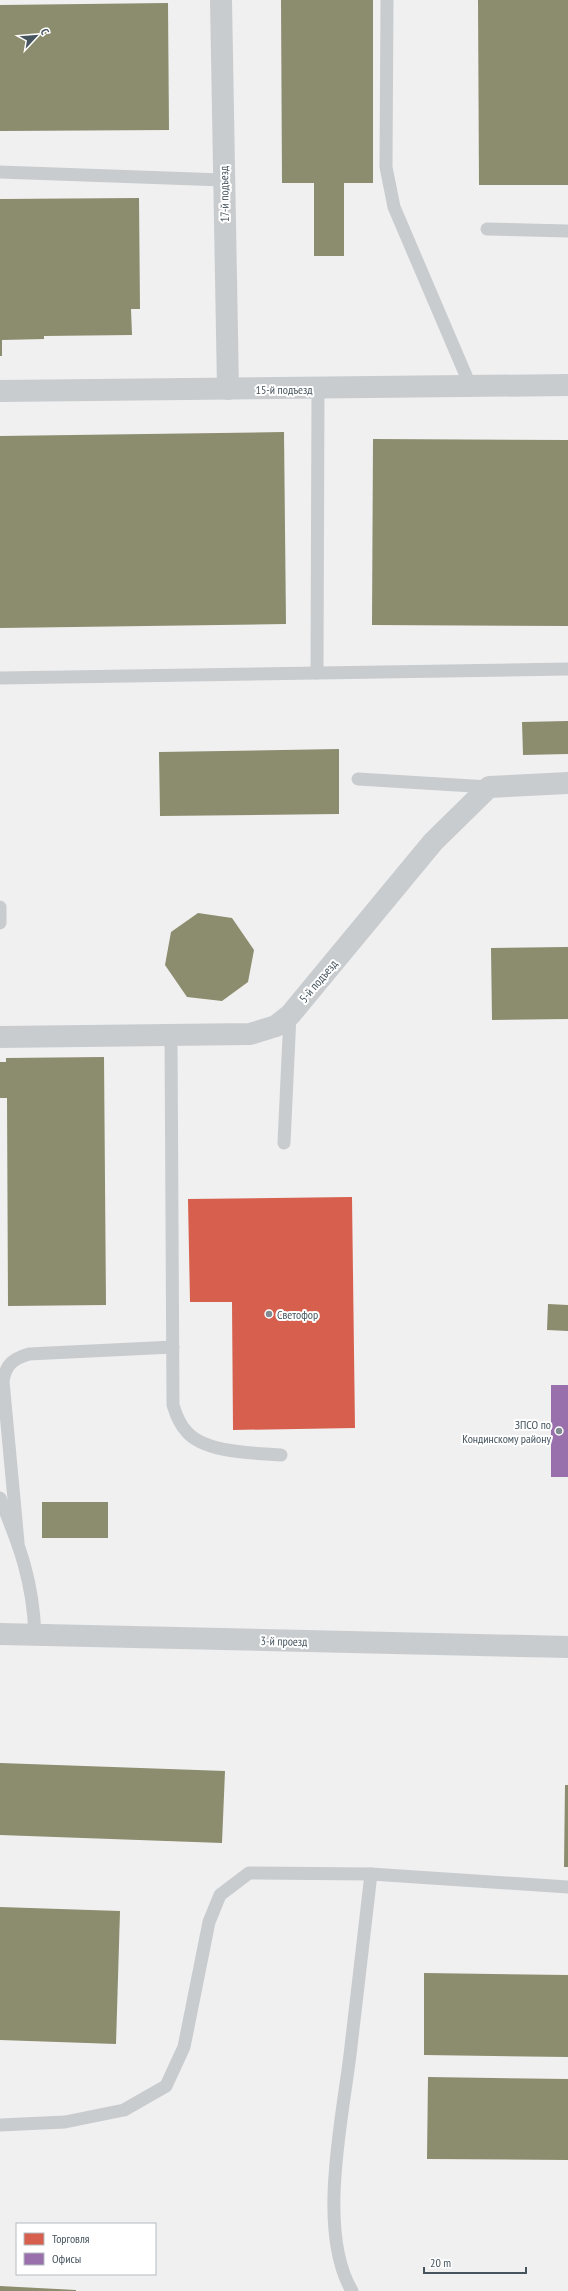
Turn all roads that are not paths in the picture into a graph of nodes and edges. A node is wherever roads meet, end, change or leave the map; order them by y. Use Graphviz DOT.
graph roads {
  1 [pos="221,0"];
  2 [pos="387,0"];
  3 [pos="0,172"];
  4 [pos="223,180"];
  5 [pos="487,229"];
  6 [pos="568,230"];
  7 [pos="470,385"];
  8 [pos="568,385"];
  9 [pos="228,389"];
  10 [pos="318,389"];
  11 [pos="0,391"];
  12 [pos="568,669"];
  13 [pos="317,673"];
  14 [pos="0,678"];
  15 [pos="358,779"];
  16 [pos="568,783"];
  17 [pos="489,787"];
  18 [pos="0,907"];
  19 [pos="0,923"];
  20 [pos="290,1015"];
  21 [pos="171,1034"];
  22 [pos="0,1037"];
  23 [pos="284,1143"];
  24 [pos="173,1346"];
  25 [pos="281,1454"];
  26 [pos="0,1498"];
  27 [pos="18,1542"];
  28 [pos="0,1634"];
  29 [pos="35,1635"];
  30 [pos="568,1647"];
  31 [pos="371,1874"];
  32 [pos="568,1887"];
  33 [pos="0,2125"];
  34 [pos="352,2291"];
  1 -- 4 [label="street, 17-й подъезд"];
  2 -- 7 [label="lane"];
  3 -- 4 [label="lane"];
  4 -- 9 [label="street, 17-й подъезд"];
  5 -- 6 [label="lane"];
  7 -- 8 [label="street, 15-й подъезд"];
  7 -- 10 [label="street, 15-й подъезд"];
  9 -- 10 [label="street, 15-й подъезд"];
  9 -- 11 [label="street, 15-й подъезд"];
  10 -- 13 [label="lane"];
  12 -- 13 [label="lane"];
  13 -- 14 [label="lane"];
  15 -- 17 [label="lane"];
  16 -- 17 [label="street"];
  17 -- 20 [label="street, 5-й подъезд"];
  18 -- 19 [label="lane"];
  20 -- 21 [label="street, 5-й подъезд"];
  20 -- 23 [label="lane"];
  21 -- 22 [label="street, 5-й подъезд"];
  21 -- 24 [label="lane"];
  24 -- 25 [label="lane"];
  24 -- 27 [label="lane"];
  26 -- 27 [label="lane"];
  27 -- 29 [label="lane"];
  28 -- 29 [label="street, 3-й проезд"];
  29 -- 30 [label="street, 3-й проезд"];
  31 -- 32 [label="lane"];
  31 -- 33 [label="lane"];
  31 -- 34 [label="lane"];
}
